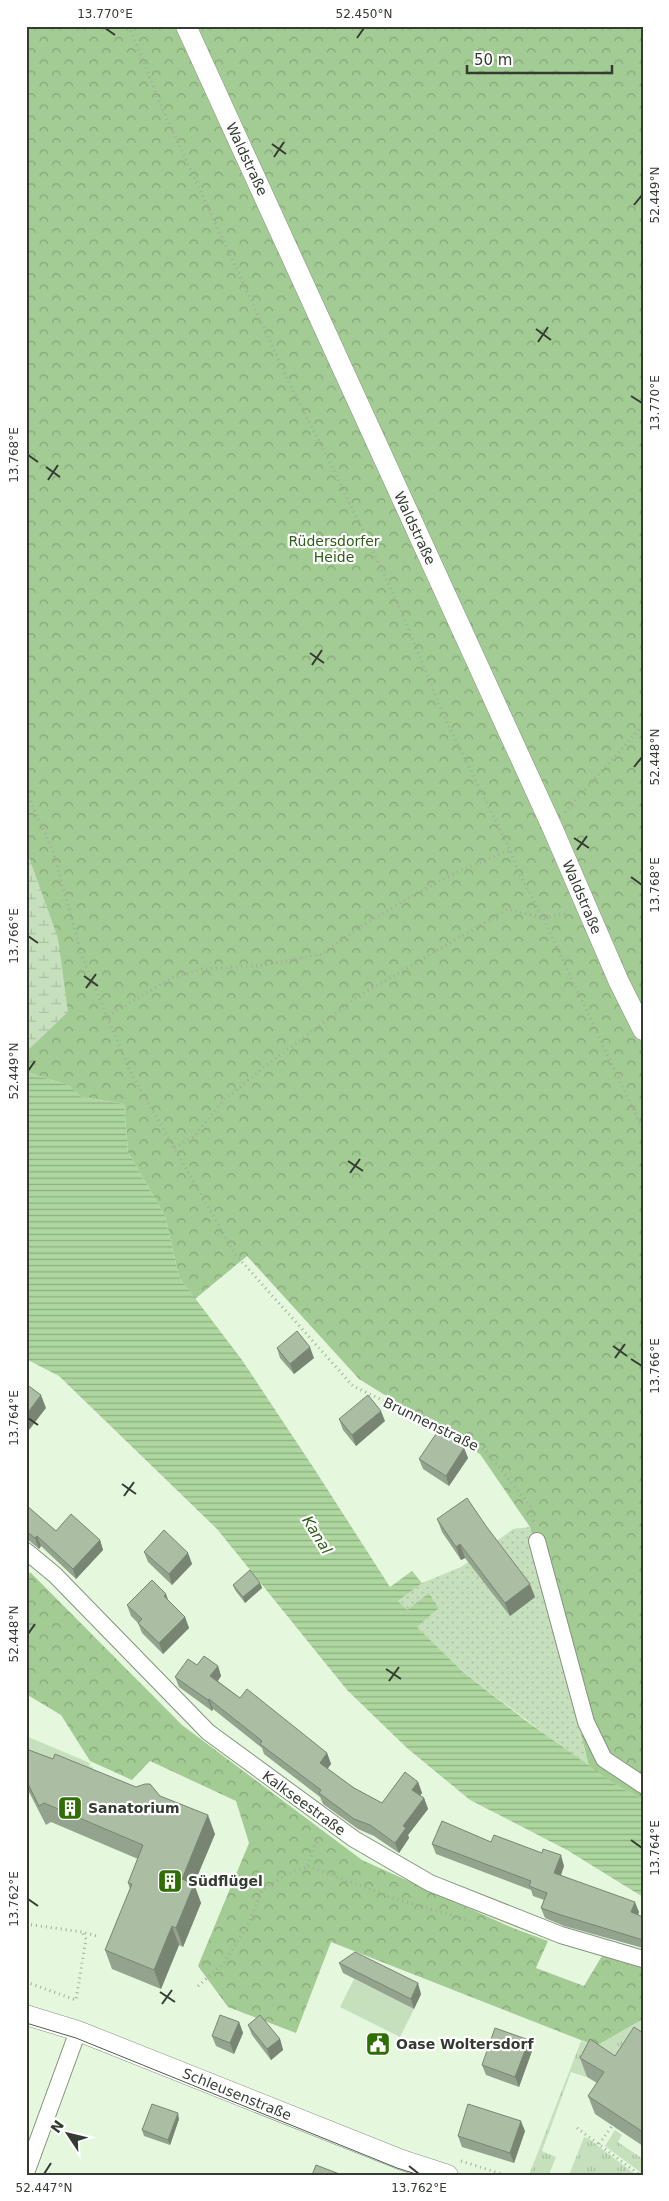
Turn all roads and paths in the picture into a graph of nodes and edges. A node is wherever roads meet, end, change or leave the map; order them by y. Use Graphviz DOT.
graph roads {
  1 [pos="129,26"];
  2 [pos="186,26"];
  3 [pos="643,725"];
  4 [pos="26,792"];
  5 [pos="552,827"];
  6 [pos="510,850"];
  7 [pos="588,910"];
  8 [pos="543,918"];
  9 [pos="108,1016"];
  10 [pos="643,1030"];
  11 [pos="643,1130"];
  12 [pos="175,1148"];
  13 [pos="537,1541"];
  14 [pos="26,1551"];
  15 [pos="643,1786"];
  16 [pos="330,1823"];
  17 [pos="308,1866"];
  18 [pos="26,1924"];
  19 [pos="483,1924"];
  20 [pos="82,1932"];
  21 [pos="97,1936"];
  22 [pos="643,1959"];
  23 [pos="26,1982"];
  24 [pos="198,1986"];
  25 [pos="26,2015"];
  26 [pos="78,2031"];
  27 [pos="612,2126"];
  28 [pos="577,2128"];
  29 [pos="599,2144"];
  30 [pos="26,2173"];
  31 [pos="448,2175"];
  32 [pos="640,2175"];
  1 -- 6 [label="path"];
  2 -- 5 [label="street, Waldstraße"];
  3 -- 5 [label="path"];
  4 -- 9 [label="path, Brunnenstraße"];
  5 -- 7 [label="street, Waldstraße"];
  6 -- 8 [label="path"];
  6 -- 9 [label="path"];
  7 -- 8 [label="path"];
  7 -- 10 [label="street, Waldstraße"];
  8 -- 11 [label="path"];
  8 -- 12 [label="path"];
  9 -- 12 [label="path, Brunnenstraße"];
  12 -- 13 [label="path, Brunnenstraße"];
  13 -- 15 [label="street"];
  14 -- 16 [label="street, Kalkseestraße"];
  16 -- 17 [label="path"];
  16 -- 22 [label="street, Kalkseestraße"];
  17 -- 19 [label="path"];
  17 -- 24 [label="path"];
  18 -- 20 [label="path"];
  20 -- 21 [label="path"];
  20 -- 23 [label="path"];
  25 -- 26 [label="street, Schleusenstraße"];
  26 -- 30 [label="street"];
  26 -- 31 [label="street, Schleusenstraße"];
  27 -- 29 [label="path"];
  28 -- 29 [label="path"];
  29 -- 32 [label="path"];
}
